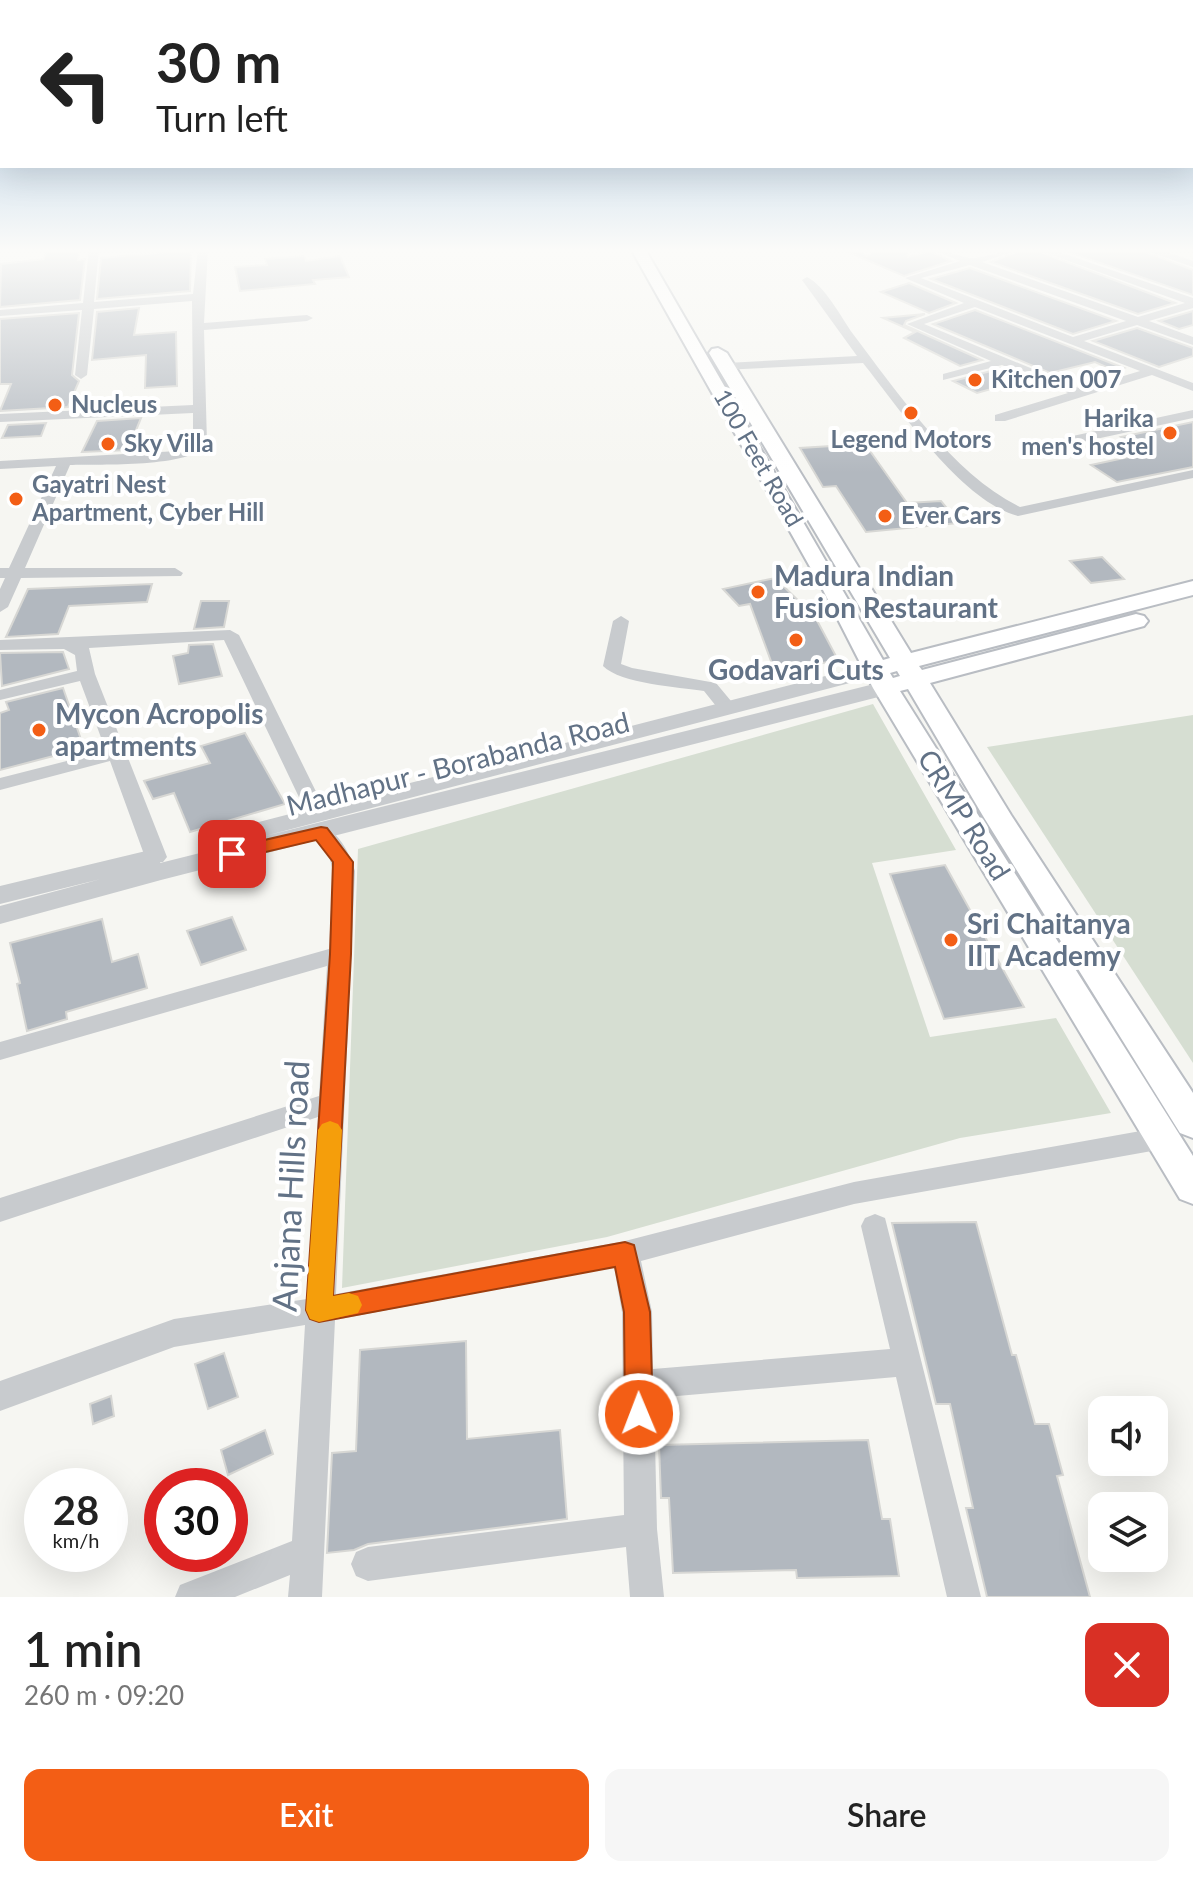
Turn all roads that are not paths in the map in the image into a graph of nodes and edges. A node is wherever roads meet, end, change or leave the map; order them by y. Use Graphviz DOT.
graph roads {
  1 [pos="86,324"];
  2 [pos="199,324"];
  3 [pos="241,324"];
  4 [pos="681,324"];
  5 [pos="701,324"];
  6 [pos="840,324"];
  7 [pos="914,324"];
  8 [pos="1027,324"];
  9 [pos="1129,324"];
  10 [pos="1144,324"];
  11 [pos="199,327"];
  12 [pos="1072,341"];
  13 [pos="1193,341"];
  14 [pos="866,359"];
  15 [pos="1004,361"];
  16 [pos="726,367"];
  17 [pos="1150,372"];
  18 [pos="81,375"];
  19 [pos="947,377"];
  20 [pos="1193,387"];
  21 [pos="1080,393"];
  22 [pos="199,409"];
  23 [pos="1193,414"];
  24 [pos="0,418"];
  25 [pos="1000,418"];
  26 [pos="1031,449"];
  27 [pos="64,463"];
  28 [pos="0,465"];
  29 [pos="1193,474"];
  30 [pos="8,573"];
  31 [pos="175,573"];
  32 [pos="1193,588"];
  33 [pos="1193,606"];
  34 [pos="0,607"];
  35 [pos="621,621"];
  36 [pos="67,644"];
  37 [pos="0,645"];
  38 [pos="86,674"];
  39 [pos="896,674"];
  40 [pos="0,695"];
  41 [pos="727,707"];
  42 [pos="115,754"];
  43 [pos="0,784"];
  44 [pos="319,823"];
  45 [pos="156,857"];
  46 [pos="0,895"];
  47 [pos="0,915"];
  48 [pos="341,954"];
  49 [pos="0,1051"];
  50 [pos="332,1102"];
  51 [pos="1193,1123"];
  52 [pos="1163,1138"];
  53 [pos="1193,1188"];
  54 [pos="0,1210"];
  55 [pos="875,1226"];
  56 [pos="625,1253"];
  57 [pos="319,1310"];
  58 [pos="908,1362"];
  59 [pos="638,1385"];
  60 [pos="0,1396"];
  61 [pos="641,1529"];
  62 [pos="308,1551"];
  63 [pos="368,1564"];
  64 [pos="192,1597"];
  65 [pos="305,1597"];
  66 [pos="647,1597"];
  67 [pos="964,1597"];
  1 -- 18 [label="street"];
  2 -- 11 [label="street"];
  3 -- 11 [label="street"];
  4 -- 39 [label="main road, 100 Feet Road"];
  5 -- 16 [label="main road, 100 Feet Road"];
  6 -- 14 [label="street"];
  7 -- 15 [label="street"];
  8 -- 12 [label="street"];
  9 -- 12 [label="street"];
  10 -- 13 [label="street"];
  11 -- 22 [label="street"];
  12 -- 17 [label="street"];
  14 -- 16 [label="street"];
  14 -- 29 [label="street"];
  15 -- 19 [label="street"];
  15 -- 21 [label="street"];
  16 -- 39 [label="main road, 100 Feet Road"];
  17 -- 20 [label="street"];
  17 -- 21 [label="street"];
  21 -- 25 [label="street"];
  22 -- 24 [label="street"];
  22 -- 27 [label="street"];
  23 -- 26 [label="street"];
  27 -- 28 [label="street"];
  27 -- 30 [label="street"];
  30 -- 31 [label="street"];
  30 -- 34 [label="street"];
  32 -- 39 [label="main road"];
  33 -- 39 [label="main road"];
  35 -- 41 [label="street"];
  36 -- 37 [label="street"];
  36 -- 38 [label="street"];
  36 -- 44 [label="street, Anjana Hills road"];
  38 -- 40 [label="street"];
  38 -- 42 [label="street"];
  39 -- 41 [label="street"];
  39 -- 44 [label="street, Madhapur - Borabanda Road"];
  39 -- 51 [label="main road, CRMP Road"];
  39 -- 52 [label="main road, CRMP Road"];
  41 -- 44 [label="street"];
  42 -- 43 [label="street"];
  42 -- 45 [label="street"];
  44 -- 45 [label="street"];
  44 -- 47 [label="street, Madhapur - Borabanda Road"];
  44 -- 48 [label="street, Anjana Hills road"];
  45 -- 46 [label="street"];
  48 -- 49 [label="street"];
  48 -- 50 [label="street, Anjana Hills road"];
  50 -- 54 [label="street"];
  50 -- 57 [label="street, Anjana Hills road"];
  52 -- 53 [label="main road, CRMP Road"];
  52 -- 56 [label="street"];
  55 -- 58 [label="street"];
  56 -- 57 [label="street"];
  56 -- 59 [label="street"];
  57 -- 60 [label="street"];
  57 -- 62 [label="street, Anjana Hills road"];
  58 -- 59 [label="street"];
  58 -- 67 [label="street"];
  59 -- 61 [label="street"];
  61 -- 63 [label="street"];
  61 -- 66 [label="street"];
  62 -- 64 [label="street"];
  62 -- 65 [label="street, Anjana Hills road"];
}
